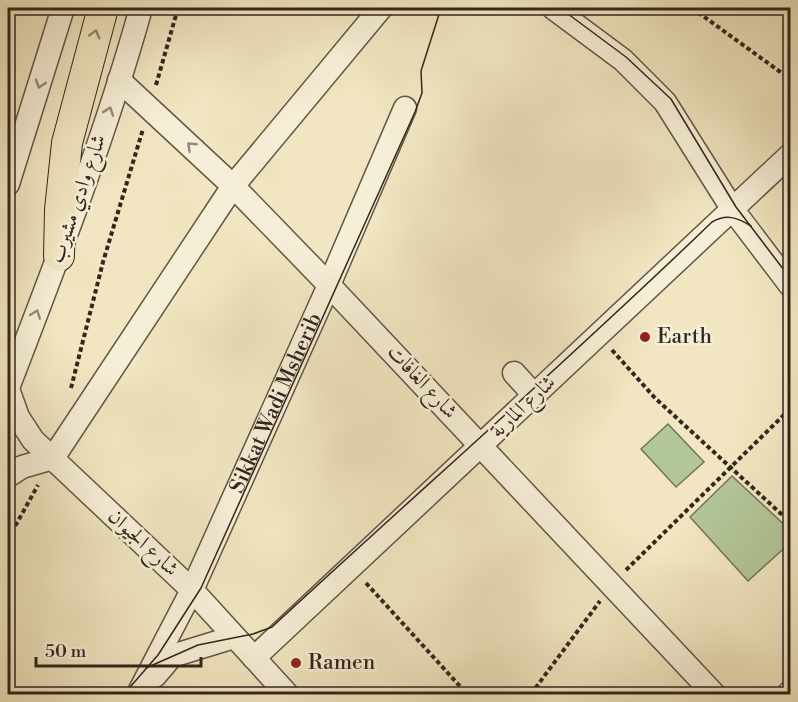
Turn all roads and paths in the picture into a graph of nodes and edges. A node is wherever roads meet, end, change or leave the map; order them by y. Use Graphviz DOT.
graph roads {
  1 [pos="63,8"];
  2 [pos="103,8"];
  3 [pos="141,8"];
  4 [pos="178,8"];
  5 [pos="381,8"];
  6 [pos="553,8"];
  7 [pos="692,8"];
  8 [pos="790,79"];
  9 [pos="119,80"];
  10 [pos="150,107"];
  11 [pos="405,108"];
  12 [pos="790,154"];
  13 [pos="8,184"];
  14 [pos="233,186"];
  15 [pos="733,210"];
  16 [pos="59,256"];
  17 [pos="329,285"];
  18 [pos="790,285"];
  19 [pos="599,335"];
  20 [pos="514,373"];
  21 [pos="8,389"];
  22 [pos="71,389"];
  23 [pos="535,396"];
  24 [pos="790,409"];
  25 [pos="482,445"];
  26 [pos="53,458"];
  27 [pos="731,467"];
  28 [pos="8,476"];
  29 [pos="790,522"];
  30 [pos="8,539"];
  31 [pos="351,567"];
  32 [pos="612,584"];
  33 [pos="192,590"];
  34 [pos="234,637"];
  35 [pos="254,658"];
  36 [pos="138,694"];
  37 [pos="287,694"];
  38 [pos="467,694"];
  39 [pos="531,694"];
  40 [pos="714,694"];
  1 -- 13 [label="street, one-way"];
  16 -- 2 [label="main road, one-way"];
  3 -- 9 [label="street, شارع وادي مشيرب"];
  4 -- 10 [label="path"];
  5 -- 14 [label="street"];
  6 -- 15 [label="street"];
  7 -- 8 [label="path"];
  9 -- 10 [label="street, شارع الغافات"];
  16 -- 9 [label="street, شارع وادي مشيرب, one-way"];
  14 -- 10 [label="street, شارع الغافات, one-way"];
  10 -- 22 [label="path"];
  11 -- 17 [label="street, Sikkat Wadi Msherib"];
  12 -- 15 [label="street, شارع المارية"];
  14 -- 17 [label="street, شارع الغافات"];
  14 -- 26 [label="street"];
  15 -- 18 [label="street"];
  15 -- 19 [label="street, شارع المارية"];
  21 -- 16 [label="street, شارع وادي مشيرب, one-way"];
  17 -- 25 [label="street, شارع الغافات"];
  17 -- 33 [label="street, Sikkat Wadi Msherib"];
  19 -- 23 [label="street, شارع المارية"];
  19 -- 27 [label="path"];
  20 -- 23 [label="street"];
  21 -- 26 [label="street, شارع الجيوان"];
  23 -- 25 [label="street, شارع المارية"];
  24 -- 27 [label="path"];
  25 -- 31 [label="street, شارع المارية"];
  25 -- 32 [label="street, شارع الغافات"];
  26 -- 28 [label="street"];
  26 -- 30 [label="path"];
  26 -- 33 [label="street, شارع الجيوان"];
  27 -- 29 [label="path"];
  27 -- 32 [label="path"];
  31 -- 35 [label="street, شارع المارية"];
  31 -- 38 [label="path"];
  32 -- 39 [label="path"];
  32 -- 40 [label="street, شارع الغافات"];
  33 -- 34 [label="street, شارع الجيوان"];
  33 -- 36 [label="street, Sikkat Wadi Msherib"];
  34 -- 35 [label="street, شارع الجيوان"];
  34 -- 36 [label="street, Sikkat Wadi Msherib"];
  35 -- 37 [label="street, شارع الجيوان"];
}
